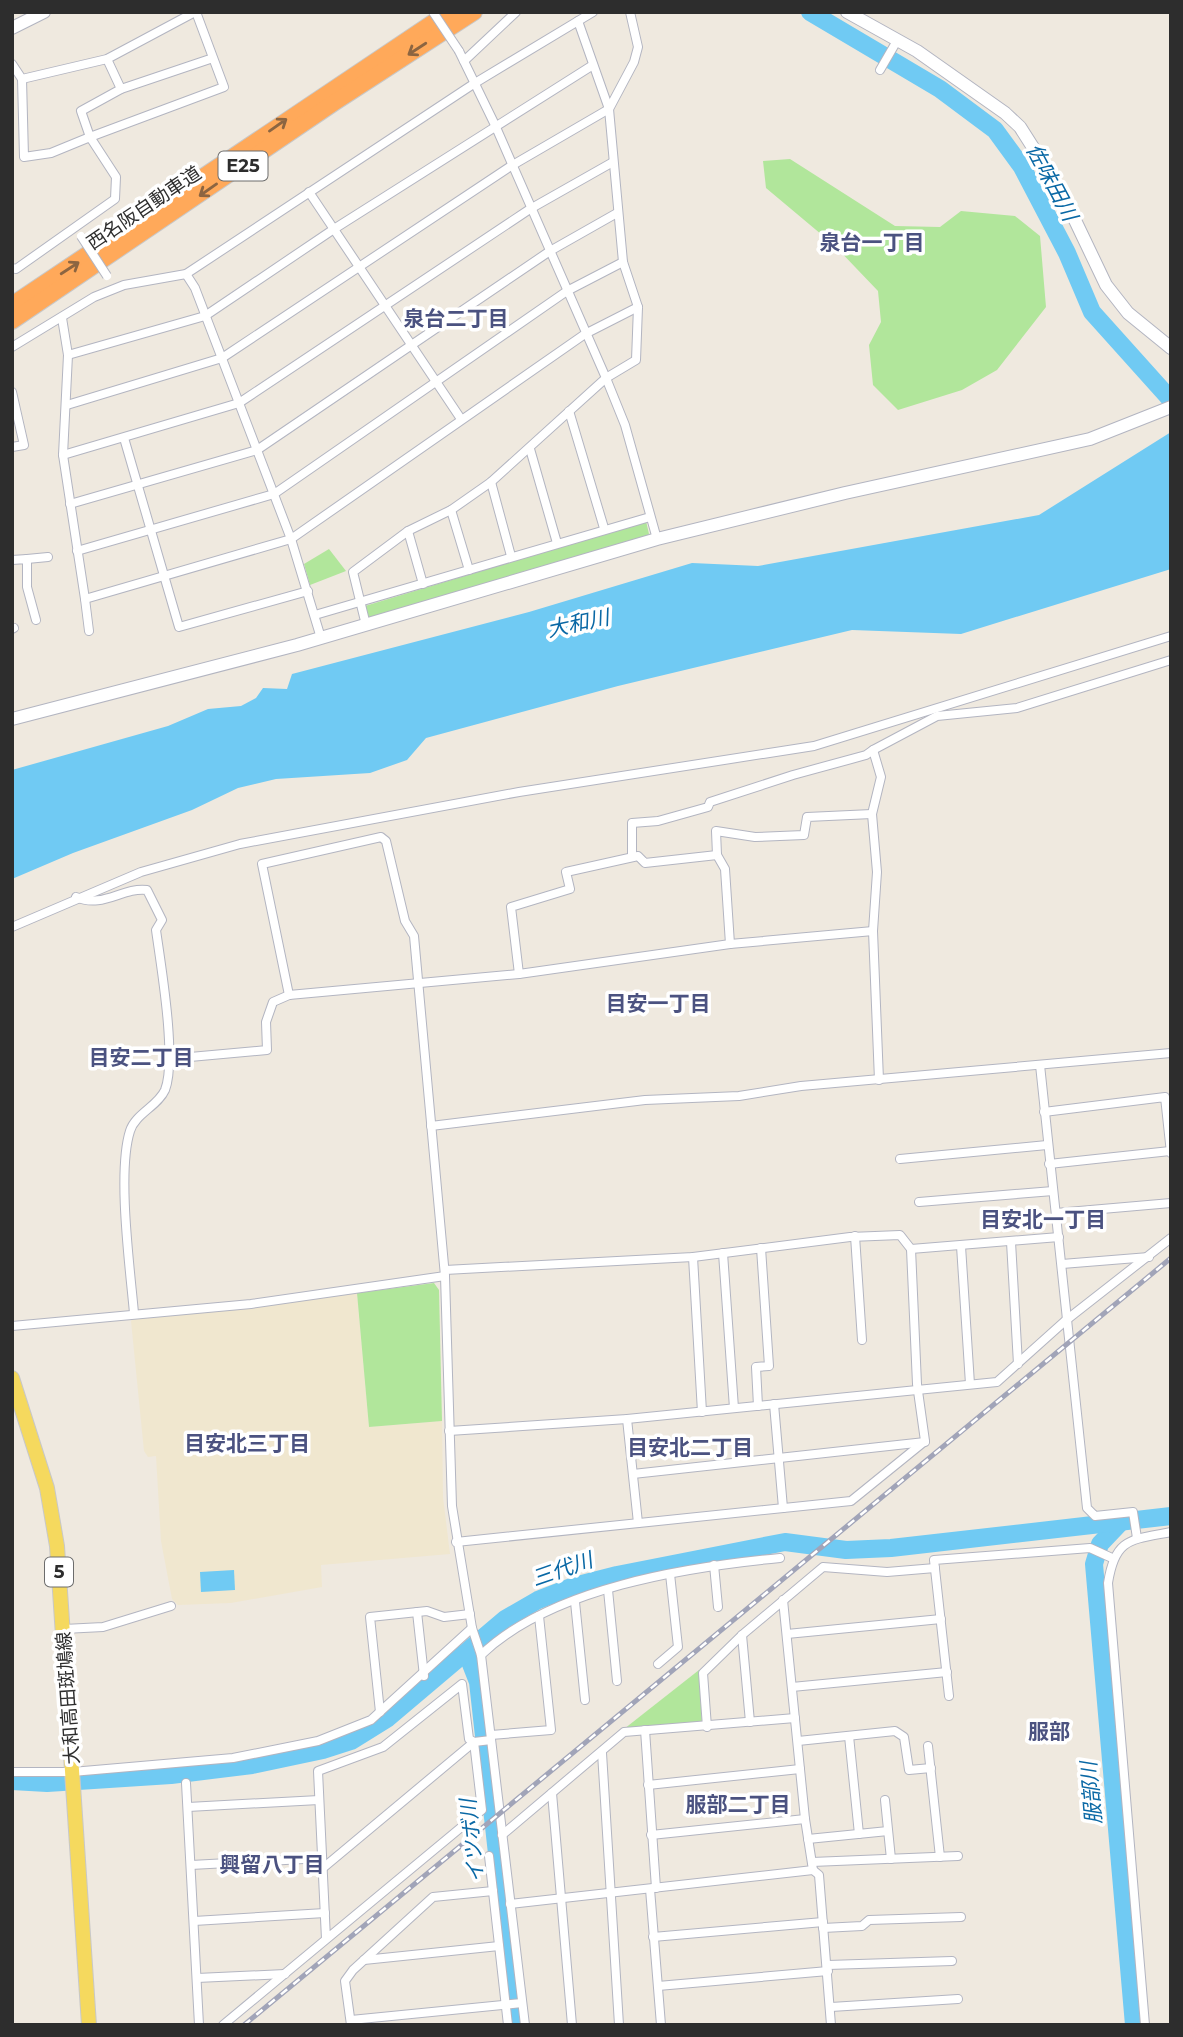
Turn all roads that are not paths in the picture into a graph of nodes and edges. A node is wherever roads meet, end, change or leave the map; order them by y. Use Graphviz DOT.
graph roads {
  1 [pos="44,12"];
  2 [pos="196,12"];
  3 [pos="433,12"];
  4 [pos="449,12"];
  5 [pos="474,12"];
  6 [pos="516,12"];
  7 [pos="593,12"];
  8 [pos="630,12"];
  9 [pos="847,12"];
  10 [pos="578,21"];
  11 [pos="12,28"];
  12 [pos="896,42"];
  13 [pos="213,58"];
  14 [pos="107,59"];
  15 [pos="464,61"];
  16 [pos="12,64"];
  17 [pos="593,65"];
  18 [pos="880,70"];
  19 [pos="22,79"];
  20 [pos="475,83"];
  21 [pos="121,89"];
  22 [pos="609,109"];
  23 [pos="495,125"];
  24 [pos="90,137"];
  25 [pos="613,162"];
  26 [pos="512,166"];
  27 [pos="309,192"];
  28 [pos="530,209"];
  29 [pos="617,213"];
  30 [pos="334,229"];
  31 [pos="78,233"];
  32 [pos="550,251"];
  33 [pos="624,262"];
  34 [pos="12,268"];
  35 [pos="359,269"];
  36 [pos="186,274"];
  37 [pos="114,289"];
  38 [pos="567,291"];
  39 [pos="12,304"];
  40 [pos="385,306"];
  41 [pos="638,307"];
  42 [pos="205,316"];
  43 [pos="62,318"];
  44 [pos="12,320"];
  45 [pos="585,334"];
  46 [pos="409,344"];
  47 [pos="12,347"];
  48 [pos="1171,348"];
  49 [pos="68,355"];
  50 [pos="222,358"];
  51 [pos="606,378"];
  52 [pos="436,383"];
  53 [pos="12,392"];
  54 [pos="239,404"];
  55 [pos="67,405"];
  56 [pos="1171,407"];
  57 [pos="569,411"];
  58 [pos="461,419"];
  59 [pos="124,438"];
  60 [pos="12,447"];
  61 [pos="530,449"];
  62 [pos="257,450"];
  63 [pos="63,455"];
  64 [pos="491,482"];
  65 [pos="137,485"];
  66 [pos="274,494"];
  67 [pos="70,504"];
  68 [pos="451,510"];
  69 [pos="650,517"];
  70 [pos="604,528"];
  71 [pos="150,529"];
  72 [pos="408,531"];
  73 [pos="291,539"];
  74 [pos="657,539"];
  75 [pos="557,543"];
  76 [pos="77,551"];
  77 [pos="511,556"];
  78 [pos="48,557"];
  79 [pos="12,559"];
  80 [pos="27,559"];
  81 [pos="469,570"];
  82 [pos="164,577"];
  83 [pos="423,584"];
  84 [pos="307,591"];
  85 [pos="85,599"];
  86 [pos="360,603"];
  87 [pos="314,615"];
  88 [pos="36,620"];
  89 [pos="366,625"];
  90 [pos="89,631"];
  91 [pos="1171,636"];
  92 [pos="321,638"];
  93 [pos="1171,660"];
  94 [pos="936,713"];
  95 [pos="12,719"];
  96 [pos="873,750"];
  97 [pos="872,814"];
  98 [pos="717,855"];
  99 [pos="632,857"];
  100 [pos="76,897"];
  101 [pos="12,927"];
  102 [pos="873,931"];
  103 [pos="730,944"];
  104 [pos="519,974"];
  105 [pos="419,983"];
  106 [pos="289,995"];
  107 [pos="1171,1053"];
  108 [pos="168,1059"];
  109 [pos="1040,1065"];
  110 [pos="879,1080"];
  111 [pos="1044,1112"];
  112 [pos="431,1126"];
  113 [pos="1047,1145"];
  114 [pos="1171,1152"];
  115 [pos="900,1159"];
  116 [pos="1049,1164"];
  117 [pos="1053,1191"];
  118 [pos="919,1202"];
  119 [pos="1171,1202"];
  120 [pos="1056,1213"];
  121 [pos="855,1236"];
  122 [pos="1059,1237"];
  123 [pos="1171,1238"];
  124 [pos="1011,1242"];
  125 [pos="961,1247"];
  126 [pos="761,1248"];
  127 [pos="911,1249"];
  128 [pos="723,1253"];
  129 [pos="693,1257"];
  130 [pos="1149,1257"];
  131 [pos="1062,1264"];
  132 [pos="445,1273"];
  133 [pos="134,1313"];
  134 [pos="1065,1321"];
  135 [pos="12,1326"];
  136 [pos="862,1340"];
  137 [pos="1018,1364"];
  138 [pos="12,1378"];
  139 [pos="970,1384"];
  140 [pos="920,1392"];
  141 [pos="774,1404"];
  142 [pos="758,1406"];
  143 [pos="734,1408"];
  144 [pos="702,1412"];
  145 [pos="627,1419"];
  146 [pos="449,1431"];
  147 [pos="925,1442"];
  148 [pos="779,1459"];
  149 [pos="633,1474"];
  150 [pos="783,1508"];
  151 [pos="638,1523"];
  152 [pos="1171,1532"];
  153 [pos="1136,1536"];
  154 [pos="456,1542"];
  155 [pos="1110,1557"];
  156 [pos="780,1558"];
  157 [pos="714,1566"];
  158 [pos="935,1568"];
  159 [pos="670,1574"];
  160 [pos="608,1590"];
  161 [pos="783,1600"];
  162 [pos="575,1602"];
  163 [pos="171,1606"];
  164 [pos="718,1608"];
  165 [pos="416,1612"];
  166 [pos="470,1614"];
  167 [pos="539,1616"];
  168 [pos="941,1619"];
  169 [pos="472,1628"];
  170 [pos="64,1629"];
  171 [pos="788,1634"];
  172 [pos="742,1635"];
  173 [pos="481,1655"];
  174 [pos="658,1664"];
  175 [pos="947,1672"];
  176 [pos="424,1675"];
  177 [pos="617,1681"];
  178 [pos="792,1687"];
  179 [pos="949,1696"];
  180 [pos="585,1700"];
  181 [pos="380,1712"];
  182 [pos="795,1718"];
  183 [pos="750,1722"];
  184 [pos="707,1727"];
  185 [pos="645,1730"];
  186 [pos="849,1736"];
  187 [pos="491,1738"];
  188 [pos="798,1741"];
  189 [pos="474,1742"];
  190 [pos="928,1746"];
  191 [pos="601,1753"];
  192 [pos="931,1768"];
  193 [pos="800,1769"];
  194 [pos="12,1772"];
  195 [pos="72,1772"];
  196 [pos="186,1783"];
  197 [pos="648,1785"];
  198 [pos="552,1793"];
  199 [pos="319,1800"];
  200 [pos="885,1800"];
  201 [pos="188,1807"];
  202 [pos="805,1819"];
  203 [pos="888,1831"];
  204 [pos="859,1834"];
  205 [pos="502,1835"];
  206 [pos="651,1835"];
  207 [pos="808,1839"];
  208 [pos="489,1856"];
  209 [pos="958,1856"];
  210 [pos="940,1857"];
  211 [pos="322,1858"];
  212 [pos="891,1859"];
  213 [pos="191,1864"];
  214 [pos="813,1866"];
  215 [pos="323,1868"];
  216 [pos="653,1889"];
  217 [pos="493,1891"];
  218 [pos="610,1894"];
  219 [pos="561,1900"];
  220 [pos="510,1904"];
  221 [pos="325,1913"];
  222 [pos="961,1917"];
  223 [pos="194,1921"];
  224 [pos="823,1925"];
  225 [pos="653,1937"];
  226 [pos="326,1939"];
  227 [pos="499,1946"];
  228 [pos="364,1960"];
  229 [pos="952,1961"];
  230 [pos="828,1968"];
  231 [pos="285,1974"];
  232 [pos="197,1978"];
  233 [pos="658,1986"];
  234 [pos="958,1999"];
  235 [pos="514,2004"];
  236 [pos="831,2007"];
  237 [pos="351,2022"];
  238 [pos="89,2025"];
  239 [pos="199,2025"];
  240 [pos="223,2025"];
  241 [pos="508,2025"];
  242 [pos="524,2025"];
  243 [pos="572,2025"];
  244 [pos="619,2025"];
  245 [pos="661,2025"];
  246 [pos="825,2025"];
  247 [pos="831,2025"];
  248 [pos="1145,2025"];
  1 -- 11 [label="street"];
  2 -- 13 [label="street"];
  2 -- 14 [label="street"];
  3 -- 15 [label="street, bridge"];
  39 -- 4 [label="highway, 西名阪自動車道 / E25, one-way"];
  5 -- 44 [label="highway, 西名阪自動車道 / E25, one-way"];
  6 -- 15 [label="street"];
  7 -- 10 [label="street"];
  8 -- 22 [label="street"];
  9 -- 12 [label="street"];
  10 -- 17 [label="street"];
  10 -- 20 [label="street"];
  12 -- 18 [label="street"];
  12 -- 48 [label="street"];
  13 -- 21 [label="street"];
  13 -- 24 [label="street"];
  14 -- 19 [label="street"];
  14 -- 21 [label="street"];
  15 -- 20 [label="street"];
  16 -- 19 [label="street"];
  17 -- 22 [label="street"];
  17 -- 23 [label="street"];
  19 -- 24 [label="street"];
  20 -- 23 [label="street"];
  20 -- 27 [label="street"];
  21 -- 24 [label="street"];
  22 -- 25 [label="street"];
  22 -- 26 [label="street"];
  23 -- 26 [label="street"];
  23 -- 30 [label="street"];
  24 -- 31 [label="street"];
  25 -- 28 [label="street"];
  25 -- 29 [label="street"];
  26 -- 28 [label="street"];
  26 -- 35 [label="street"];
  27 -- 30 [label="street"];
  27 -- 36 [label="street"];
  28 -- 32 [label="street"];
  28 -- 40 [label="street"];
  29 -- 32 [label="street"];
  29 -- 33 [label="street"];
  30 -- 35 [label="street"];
  30 -- 42 [label="street"];
  31 -- 34 [label="street"];
  31 -- 37 [label="street, bridge"];
  32 -- 38 [label="street"];
  32 -- 46 [label="street"];
  33 -- 38 [label="street"];
  33 -- 41 [label="street"];
  35 -- 40 [label="street"];
  35 -- 50 [label="street"];
  36 -- 37 [label="street"];
  36 -- 42 [label="street"];
  37 -- 43 [label="street"];
  38 -- 45 [label="street"];
  38 -- 52 [label="street"];
  40 -- 46 [label="street"];
  40 -- 54 [label="street"];
  41 -- 45 [label="street"];
  41 -- 51 [label="street"];
  42 -- 49 [label="street"];
  42 -- 50 [label="street"];
  43 -- 47 [label="street"];
  43 -- 49 [label="street"];
  45 -- 51 [label="street"];
  45 -- 58 [label="street"];
  46 -- 52 [label="street"];
  46 -- 62 [label="street"];
  49 -- 55 [label="street"];
  50 -- 54 [label="street"];
  50 -- 55 [label="street"];
  51 -- 57 [label="street"];
  51 -- 69 [label="street"];
  52 -- 58 [label="street"];
  52 -- 66 [label="street"];
  53 -- 60 [label="street"];
  54 -- 59 [label="street"];
  54 -- 62 [label="street"];
  55 -- 63 [label="street"];
  56 -- 74 [label="street"];
  57 -- 61 [label="street"];
  57 -- 70 [label="street"];
  58 -- 73 [label="street"];
  59 -- 63 [label="street"];
  59 -- 65 [label="street"];
  61 -- 64 [label="street"];
  61 -- 75 [label="street"];
  62 -- 65 [label="street"];
  62 -- 66 [label="street"];
  63 -- 67 [label="street"];
  64 -- 68 [label="street"];
  64 -- 77 [label="street"];
  65 -- 67 [label="street"];
  65 -- 71 [label="street"];
  66 -- 71 [label="street"];
  66 -- 73 [label="street"];
  67 -- 76 [label="street"];
  68 -- 72 [label="street"];
  68 -- 81 [label="street"];
  69 -- 70 [label="street"];
  69 -- 74 [label="street"];
  70 -- 75 [label="street"];
  71 -- 76 [label="street"];
  71 -- 82 [label="street"];
  72 -- 83 [label="street"];
  72 -- 86 [label="street"];
  73 -- 82 [label="street"];
  73 -- 84 [label="street"];
  74 -- 89 [label="street"];
  75 -- 77 [label="street"];
  76 -- 85 [label="street"];
  77 -- 81 [label="street"];
  78 -- 80 [label="street"];
  79 -- 80 [label="street"];
  80 -- 88 [label="street"];
  81 -- 83 [label="street"];
  82 -- 84 [label="street"];
  82 -- 85 [label="street"];
  83 -- 86 [label="street"];
  84 -- 87 [label="street"];
  85 -- 90 [label="street"];
  86 -- 87 [label="street"];
  86 -- 89 [label="street"];
  87 -- 92 [label="street"];
  89 -- 92 [label="street"];
  91 -- 94 [label="street"];
  92 -- 95 [label="street"];
  93 -- 94 [label="street"];
  94 -- 96 [label="street"];
  94 -- 100 [label="street"];
  96 -- 97 [label="street"];
  96 -- 99 [label="street"];
  97 -- 98 [label="street"];
  97 -- 102 [label="street"];
  98 -- 99 [label="street"];
  98 -- 103 [label="street"];
  99 -- 104 [label="street"];
  100 -- 101 [label="street"];
  100 -- 108 [label="street"];
  102 -- 103 [label="street"];
  102 -- 110 [label="street"];
  103 -- 104 [label="street"];
  104 -- 105 [label="street"];
  105 -- 106 [label="street"];
  105 -- 106 [label="street"];
  105 -- 112 [label="street"];
  106 -- 108 [label="street"];
  107 -- 109 [label="street"];
  108 -- 133 [label="street"];
  109 -- 110 [label="street"];
  109 -- 111 [label="street"];
  110 -- 112 [label="street"];
  111 -- 113 [label="street"];
  111 -- 114 [label="street"];
  112 -- 132 [label="street"];
  113 -- 115 [label="street"];
  113 -- 116 [label="street"];
  114 -- 116 [label="street"];
  116 -- 117 [label="street"];
  117 -- 118 [label="street"];
  117 -- 120 [label="street"];
  119 -- 120 [label="street"];
  120 -- 122 [label="street"];
  121 -- 126 [label="street"];
  121 -- 127 [label="street"];
  121 -- 136 [label="street"];
  122 -- 124 [label="street"];
  122 -- 131 [label="street"];
  123 -- 130 [label="street"];
  124 -- 125 [label="street"];
  124 -- 137 [label="street"];
  125 -- 127 [label="street"];
  125 -- 139 [label="street"];
  126 -- 128 [label="street"];
  126 -- 142 [label="street"];
  127 -- 140 [label="street"];
  128 -- 129 [label="street"];
  128 -- 143 [label="street"];
  129 -- 132 [label="street"];
  129 -- 144 [label="street"];
  130 -- 131 [label="street"];
  130 -- 134 [label="street"];
  131 -- 134 [label="street"];
  132 -- 133 [label="street"];
  132 -- 146 [label="street"];
  133 -- 135 [label="street"];
  134 -- 137 [label="street"];
  134 -- 153 [label="street"];
  137 -- 139 [label="street"];
  138 -- 170 [label="main road, 大和高田斑鳩線 / 5"];
  139 -- 140 [label="street"];
  140 -- 141 [label="street"];
  140 -- 147 [label="street"];
  141 -- 142 [label="street"];
  141 -- 148 [label="street"];
  142 -- 143 [label="street"];
  143 -- 144 [label="street"];
  144 -- 145 [label="street"];
  145 -- 146 [label="street"];
  145 -- 149 [label="street"];
  146 -- 154 [label="street"];
  147 -- 148 [label="street"];
  147 -- 150 [label="street"];
  148 -- 149 [label="street"];
  148 -- 150 [label="street"];
  149 -- 151 [label="street"];
  150 -- 151 [label="street"];
  151 -- 154 [label="street"];
  152 -- 153 [label="street"];
  153 -- 155 [label="street"];
  154 -- 166 [label="street"];
  155 -- 158 [label="street"];
  155 -- 248 [label="street"];
  156 -- 157 [label="street"];
  157 -- 159 [label="street"];
  157 -- 164 [label="street"];
  158 -- 161 [label="street"];
  158 -- 168 [label="street"];
  159 -- 160 [label="street"];
  159 -- 174 [label="street"];
  160 -- 162 [label="street"];
  160 -- 177 [label="street"];
  161 -- 171 [label="street"];
  161 -- 172 [label="street"];
  162 -- 167 [label="street"];
  162 -- 180 [label="street"];
  163 -- 170 [label="street"];
  165 -- 166 [label="street"];
  165 -- 176 [label="street"];
  165 -- 181 [label="street"];
  166 -- 169 [label="street"];
  167 -- 173 [label="street"];
  167 -- 187 [label="street"];
  168 -- 171 [label="street"];
  168 -- 175 [label="street"];
  169 -- 173 [label="street"];
  169 -- 176 [label="street"];
  170 -- 195 [label="main road, 大和高田斑鳩線 / 5"];
  171 -- 178 [label="street"];
  172 -- 183 [label="street"];
  172 -- 184 [label="street"];
  173 -- 187 [label="street"];
  175 -- 178 [label="street"];
  175 -- 179 [label="street"];
  176 -- 181 [label="street"];
  178 -- 182 [label="street"];
  181 -- 195 [label="street"];
  182 -- 183 [label="street"];
  182 -- 188 [label="street"];
  183 -- 184 [label="street"];
  184 -- 185 [label="street"];
  185 -- 191 [label="street"];
  185 -- 197 [label="street"];
  186 -- 188 [label="street"];
  186 -- 192 [label="street"];
  186 -- 204 [label="street"];
  187 -- 189 [label="street"];
  187 -- 205 [label="street"];
  188 -- 193 [label="street"];
  189 -- 199 [label="street"];
  189 -- 215 [label="street"];
  189 -- 226 [label="street"];
  190 -- 192 [label="street"];
  191 -- 198 [label="street"];
  191 -- 218 [label="street"];
  192 -- 210 [label="street"];
  193 -- 197 [label="street"];
  193 -- 202 [label="street"];
  194 -- 195 [label="street"];
  195 -- 238 [label="main road, 大和高田斑鳩線 / 5"];
  196 -- 201 [label="street"];
  197 -- 206 [label="street"];
  198 -- 205 [label="street"];
  198 -- 219 [label="street"];
  199 -- 201 [label="street"];
  199 -- 211 [label="street"];
  200 -- 203 [label="street"];
  201 -- 213 [label="street"];
  202 -- 206 [label="street"];
  202 -- 207 [label="street"];
  203 -- 204 [label="street"];
  203 -- 212 [label="street"];
  204 -- 207 [label="street"];
  205 -- 220 [label="street"];
  206 -- 216 [label="street"];
  207 -- 214 [label="street"];
  208 -- 217 [label="street"];
  209 -- 210 [label="street"];
  210 -- 212 [label="street"];
  211 -- 213 [label="street"];
  211 -- 215 [label="street"];
  212 -- 214 [label="street"];
  213 -- 223 [label="street"];
  214 -- 216 [label="street"];
  214 -- 224 [label="street"];
  215 -- 221 [label="street"];
  216 -- 218 [label="street"];
  216 -- 225 [label="street"];
  217 -- 227 [label="street"];
  217 -- 228 [label="street"];
  218 -- 219 [label="street"];
  218 -- 244 [label="street"];
  219 -- 220 [label="street"];
  219 -- 243 [label="street"];
  220 -- 235 [label="street"];
  221 -- 223 [label="street"];
  221 -- 226 [label="street"];
  222 -- 224 [label="street"];
  223 -- 232 [label="street"];
  224 -- 225 [label="street"];
  224 -- 230 [label="street"];
  225 -- 233 [label="street"];
  226 -- 231 [label="street"];
  227 -- 228 [label="street"];
  227 -- 235 [label="street"];
  228 -- 237 [label="street"];
  229 -- 230 [label="street"];
  230 -- 233 [label="street"];
  230 -- 236 [label="street"];
  231 -- 232 [label="street"];
  231 -- 240 [label="street"];
  232 -- 239 [label="street"];
  233 -- 245 [label="street"];
  234 -- 236 [label="street"];
  235 -- 237 [label="street"];
  235 -- 241 [label="street"];
  235 -- 242 [label="street"];
  236 -- 247 [label="street"];
  246 -- 247 [label="street"];
}
